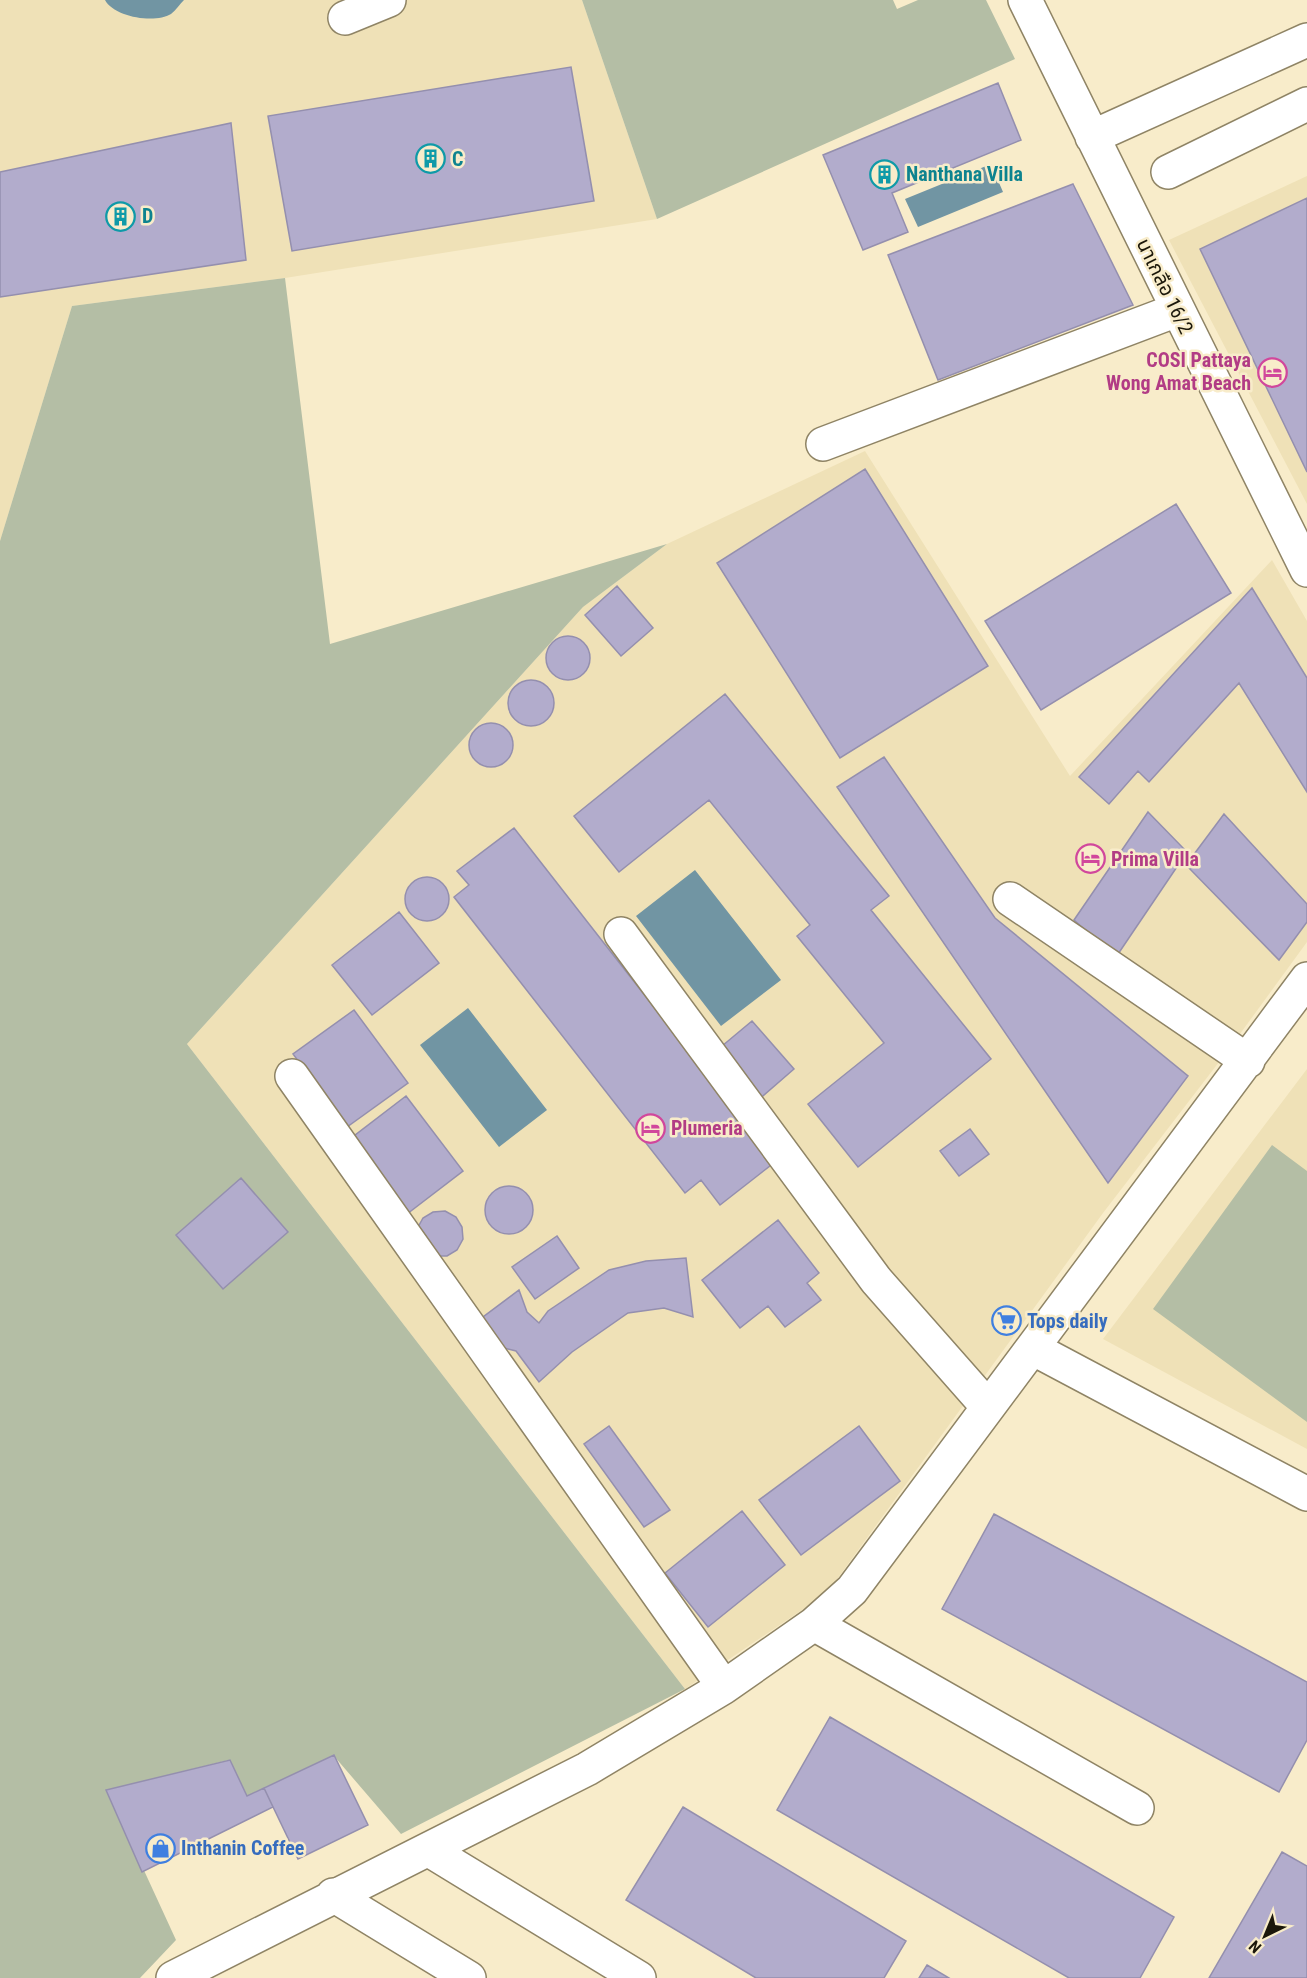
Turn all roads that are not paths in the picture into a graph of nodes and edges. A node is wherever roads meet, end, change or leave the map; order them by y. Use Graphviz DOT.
graph roads {
  1 [pos="389,0"];
  2 [pos="1025,0"];
  3 [pos="345,18"];
  4 [pos="1307,40"];
  5 [pos="1307,104"];
  6 [pos="1092,137"];
  7 [pos="1168,172"];
  8 [pos="1177,310"];
  9 [pos="823,444"];
  10 [pos="1307,570"];
  11 [pos="1010,899"];
  12 [pos="621,934"];
  13 [pos="1307,979"];
  14 [pos="1248,1061"];
  15 [pos="292,1076"];
  16 [pos="1034,1349"];
  17 [pos="987,1406"];
  18 [pos="1307,1494"];
  19 [pos="814,1624"];
  20 [pos="724,1687"];
  21 [pos="1137,1808"];
  22 [pos="429,1850"];
  23 [pos="333,1895"];
  24 [pos="173,1978"];
  25 [pos="469,1978"];
  26 [pos="639,1978"];
  1 -- 3 [label="street"];
  2 -- 6 [label="street, นาเกลือ 16/2"];
  4 -- 6 [label="street"];
  5 -- 7 [label="street"];
  6 -- 8 [label="street, นาเกลือ 16/2"];
  8 -- 9 [label="street"];
  8 -- 10 [label="street, นาเกลือ 16/2"];
  11 -- 14 [label="street"];
  12 -- 17 [label="street"];
  13 -- 14 [label="street"];
  14 -- 16 [label="street"];
  15 -- 20 [label="street"];
  16 -- 17 [label="street"];
  16 -- 18 [label="street"];
  17 -- 19 [label="street"];
  19 -- 20 [label="street"];
  19 -- 21 [label="street"];
  20 -- 22 [label="street"];
  22 -- 23 [label="street"];
  22 -- 26 [label="street"];
  23 -- 24 [label="street"];
  23 -- 25 [label="street"];
}
